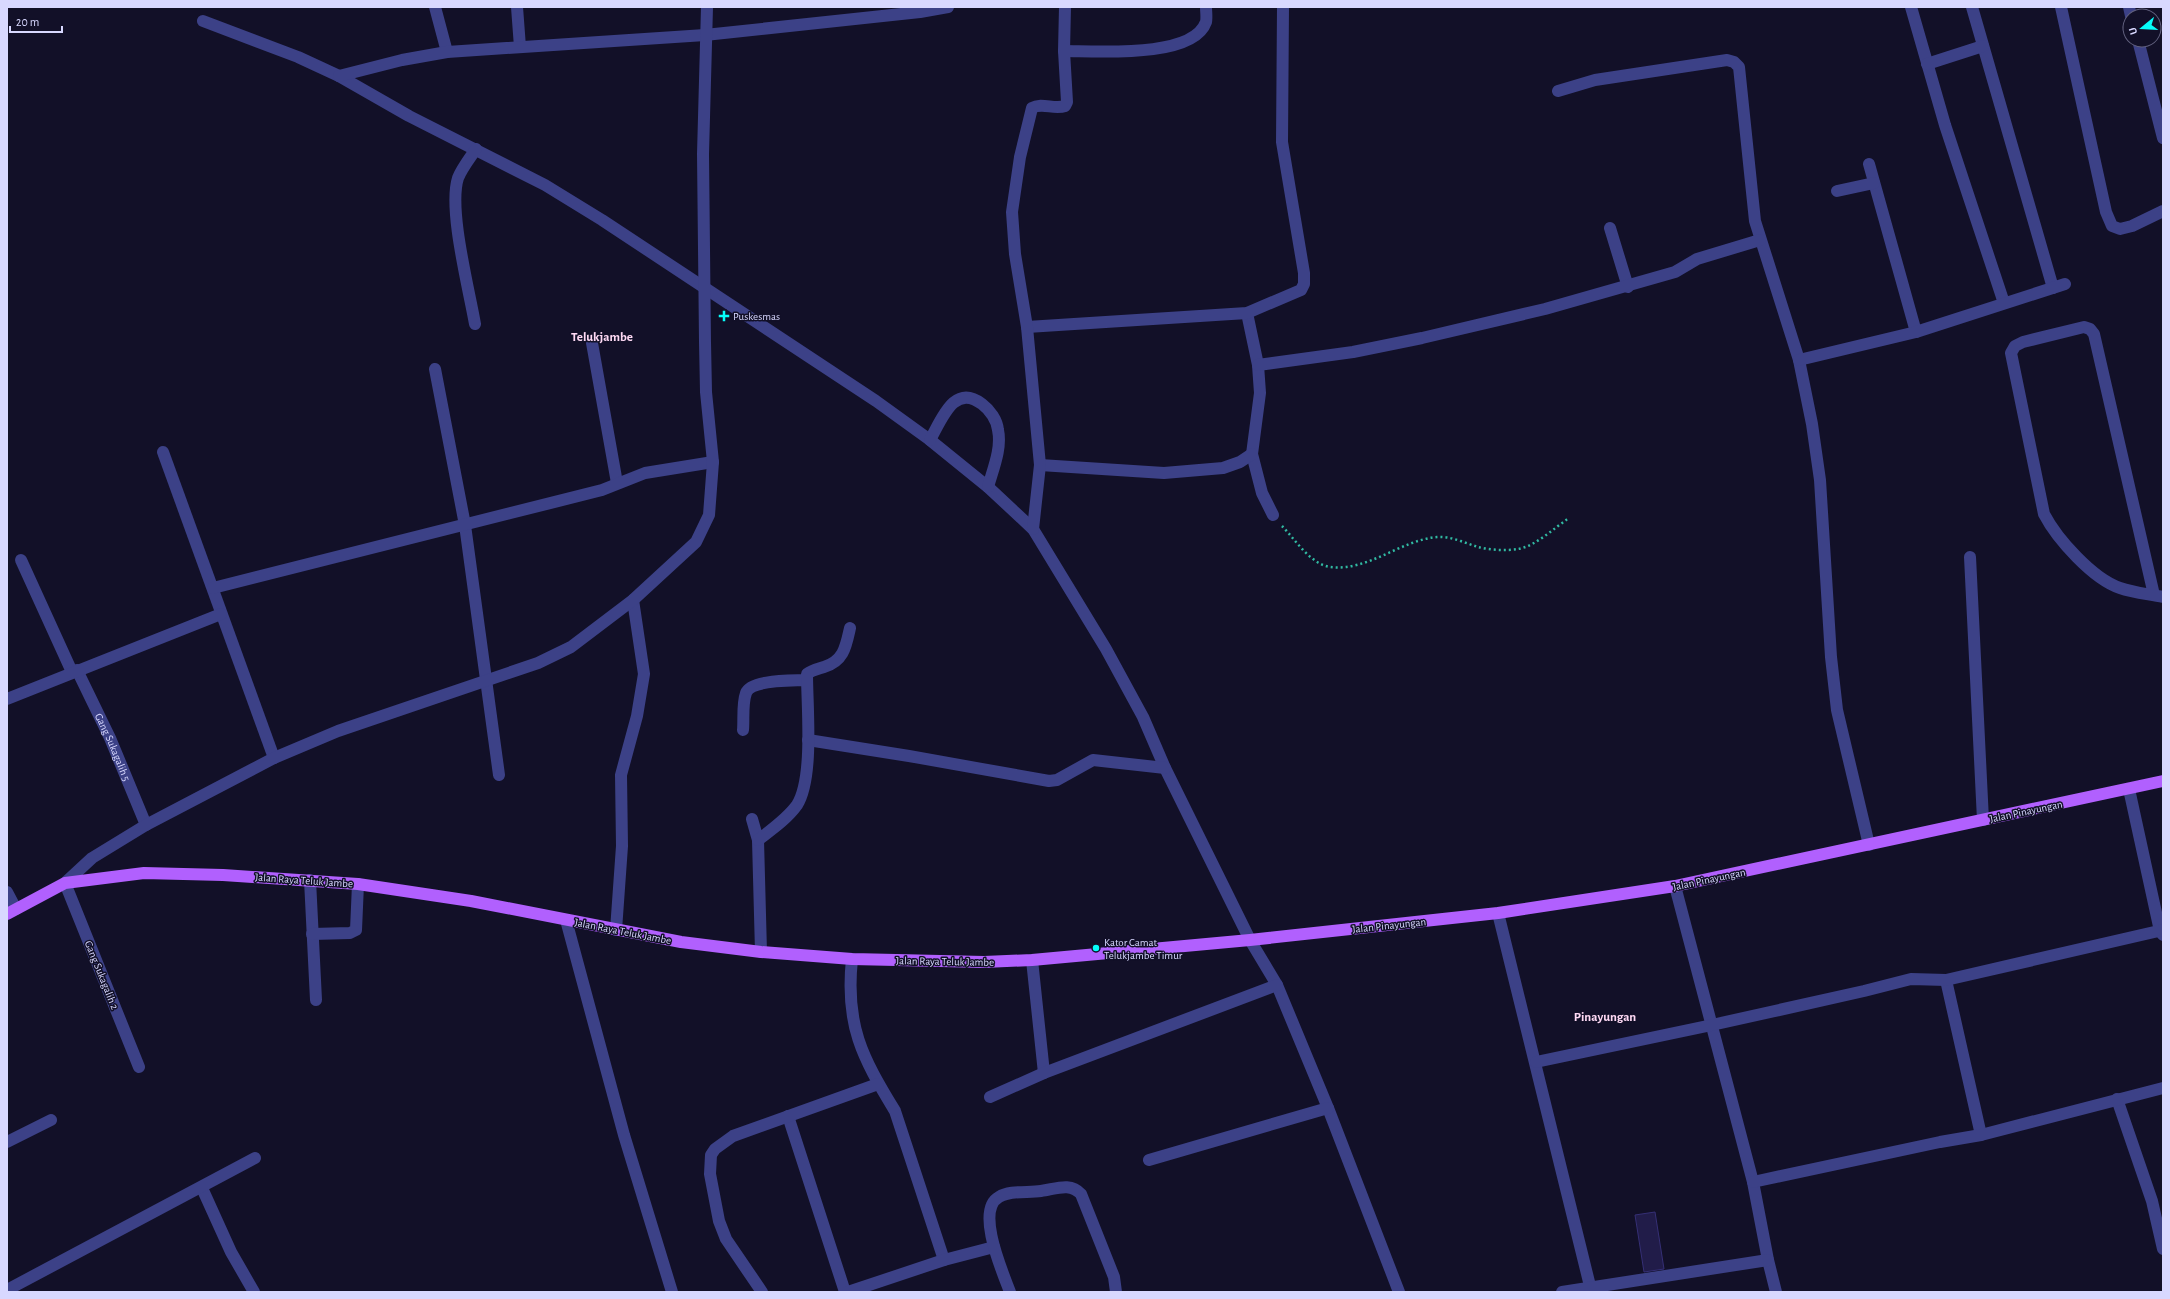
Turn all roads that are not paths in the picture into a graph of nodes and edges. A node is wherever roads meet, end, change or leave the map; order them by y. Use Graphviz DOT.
graph roads {
  1 [pos="435,7"];
  2 [pos="518,7"];
  3 [pos="707,7"];
  4 [pos="948,7"];
  5 [pos="1065,7"];
  6 [pos="1206,7"];
  7 [pos="1283,7"];
  8 [pos="1911,7"];
  9 [pos="1972,7"];
  10 [pos="2061,7"];
  11 [pos="921,10"];
  12 [pos="203,20"];
  13 [pos="705,35"];
  14 [pos="520,46"];
  15 [pos="1983,46"];
  16 [pos="2140,48"];
  17 [pos="1064,51"];
  18 [pos="447,52"];
  19 [pos="1927,64"];
  20 [pos="339,76"];
  21 [pos="1558,91"];
  22 [pos="2163,138"];
  23 [pos="476,149"];
  24 [pos="1869,164"];
  25 [pos="1874,183"];
  26 [pos="1837,192"];
  27 [pos="2163,211"];
  28 [pos="1610,228"];
  29 [pos="1760,240"];
  30 [pos="2065,284"];
  31 [pos="1628,287"];
  32 [pos="2053,288"];
  33 [pos="705,289"];
  34 [pos="2004,303"];
  35 [pos="1247,313"];
  36 [pos="475,324"];
  37 [pos="1027,327"];
  38 [pos="1916,332"];
  39 [pos="592,343"];
  40 [pos="1799,360"];
  41 [pos="1258,365"];
  42 [pos="434,369"];
  43 [pos="930,440"];
  44 [pos="163,452"];
  45 [pos="1252,454"];
  46 [pos="713,462"];
  47 [pos="1040,465"];
  48 [pos="617,483"];
  49 [pos="988,487"];
  50 [pos="1273,515"];
  51 [pos="465,525"];
  52 [pos="1033,528"];
  53 [pos="1970,557"];
  54 [pos="21,560"];
  55 [pos="213,588"];
  56 [pos="2158,596"];
  57 [pos="633,600"];
  58 [pos="221,614"];
  59 [pos="850,628"];
  60 [pos="74,671"];
  61 [pos="807,680"];
  62 [pos="486,681"];
  63 [pos="7,699"];
  64 [pos="743,730"];
  65 [pos="808,740"];
  66 [pos="274,758"];
  67 [pos="1165,768"];
  68 [pos="499,775"];
  69 [pos="2163,781"];
  70 [pos="2128,788"];
  71 [pos="752,820"];
  72 [pos="1983,820"];
  73 [pos="146,825"];
  74 [pos="758,840"];
  75 [pos="1869,845"];
  76 [pos="310,880"];
  77 [pos="65,883"];
  78 [pos="358,884"];
  79 [pos="1675,886"];
  80 [pos="7,892"];
  81 [pos="12,911"];
  82 [pos="1498,913"];
  83 [pos="566,920"];
  84 [pos="616,930"];
  85 [pos="2162,932"];
  86 [pos="312,934"];
  87 [pos="1250,940"];
  88 [pos="761,952"];
  89 [pos="852,959"];
  90 [pos="1032,960"];
  91 [pos="1946,980"];
  92 [pos="1277,985"];
  93 [pos="316,1000"];
  94 [pos="1712,1025"];
  95 [pos="1536,1062"];
  96 [pos="139,1067"];
  97 [pos="1044,1073"];
  98 [pos="878,1084"];
  99 [pos="2163,1088"];
  100 [pos="990,1097"];
  101 [pos="2117,1099"];
  102 [pos="1328,1108"];
  103 [pos="788,1116"];
  104 [pos="52,1120"];
  105 [pos="1981,1135"];
  106 [pos="7,1142"];
  107 [pos="255,1158"];
  108 [pos="1150,1160"];
  109 [pos="1753,1182"];
  110 [pos="202,1188"];
  111 [pos="994,1247"];
  112 [pos="2163,1249"];
  113 [pos="944,1260"];
  114 [pos="1768,1260"];
  115 [pos="1590,1286"];
  116 [pos="7,1290"];
  117 [pos="254,1292"];
  118 [pos="672,1292"];
  119 [pos="762,1292"];
  120 [pos="847,1292"];
  121 [pos="1010,1292"];
  122 [pos="1116,1292"];
  123 [pos="1399,1292"];
  124 [pos="1562,1292"];
  125 [pos="1776,1292"];
  1 -- 18 [label="street"];
  2 -- 14 [label="street"];
  3 -- 13 [label="street"];
  4 -- 11 [label="street"];
  5 -- 17 [label="street"];
  6 -- 17 [label="street"];
  7 -- 35 [label="street"];
  8 -- 19 [label="street"];
  9 -- 15 [label="street"];
  10 -- 27 [label="street"];
  11 -- 13 [label="street"];
  12 -- 20 [label="street"];
  13 -- 14 [label="street"];
  13 -- 33 [label="street"];
  14 -- 18 [label="street"];
  15 -- 19 [label="street"];
  15 -- 32 [label="street"];
  16 -- 22 [label="street"];
  17 -- 37 [label="street"];
  18 -- 20 [label="street"];
  19 -- 34 [label="street"];
  20 -- 23 [label="street"];
  21 -- 29 [label="street"];
  23 -- 33 [label="street"];
  23 -- 36 [label="street"];
  24 -- 25 [label="street"];
  25 -- 26 [label="street"];
  25 -- 38 [label="street"];
  28 -- 31 [label="street"];
  29 -- 31 [label="street"];
  29 -- 40 [label="street"];
  30 -- 32 [label="street"];
  31 -- 41 [label="street"];
  32 -- 34 [label="street"];
  33 -- 43 [label="street"];
  33 -- 46 [label="street"];
  34 -- 38 [label="street"];
  35 -- 37 [label="street"];
  35 -- 41 [label="street"];
  37 -- 47 [label="street"];
  38 -- 40 [label="street"];
  39 -- 48 [label="street"];
  40 -- 75 [label="street"];
  41 -- 45 [label="street"];
  42 -- 51 [label="street"];
  43 -- 49 [label="street"];
  43 -- 49 [label="street"];
  44 -- 55 [label="street"];
  45 -- 47 [label="street"];
  45 -- 50 [label="street"];
  46 -- 48 [label="street"];
  46 -- 57 [label="street"];
  47 -- 52 [label="street"];
  48 -- 51 [label="street"];
  49 -- 52 [label="street"];
  51 -- 55 [label="street"];
  51 -- 62 [label="street"];
  52 -- 67 [label="street"];
  53 -- 72 [label="street"];
  54 -- 60 [label="street, Gang Sukagalih 5"];
  55 -- 58 [label="street"];
  56 -- 56 [label="street"];
  57 -- 62 [label="street"];
  57 -- 84 [label="street"];
  58 -- 60 [label="street"];
  58 -- 66 [label="street"];
  59 -- 61 [label="street"];
  60 -- 63 [label="street"];
  60 -- 73 [label="street, Gang Sukagalih 5"];
  61 -- 64 [label="street"];
  61 -- 65 [label="street"];
  62 -- 66 [label="street"];
  62 -- 68 [label="street"];
  65 -- 67 [label="street"];
  65 -- 74 [label="street"];
  66 -- 73 [label="street"];
  67 -- 87 [label="street"];
  69 -- 70 [label="main road, Jalan Pinayungan"];
  70 -- 72 [label="main road, Jalan Pinayungan"];
  70 -- 85 [label="street"];
  71 -- 74 [label="street"];
  72 -- 75 [label="main road, Jalan Pinayungan"];
  73 -- 77 [label="street"];
  74 -- 88 [label="street"];
  75 -- 79 [label="main road, Jalan Pinayungan"];
  76 -- 77 [label="main road, Jalan Raya Teluk Jambe"];
  76 -- 78 [label="main road, Jalan Raya Teluk Jambe"];
  76 -- 86 [label="street"];
  77 -- 81 [label="main road, Jalan Raya Teluk Jambe"];
  77 -- 96 [label="street, Gang Sukagalih 2"];
  78 -- 83 [label="main road, Jalan Raya Teluk Jambe"];
  78 -- 86 [label="street"];
  79 -- 82 [label="main road, Jalan Pinayungan"];
  79 -- 94 [label="street"];
  80 -- 81 [label="street"];
  82 -- 87 [label="main road, Jalan Pinayungan"];
  82 -- 95 [label="street"];
  83 -- 84 [label="main road, Jalan Raya Teluk Jambe"];
  83 -- 118 [label="street"];
  84 -- 88 [label="main road, Jalan Raya Teluk Jambe"];
  85 -- 91 [label="street"];
  86 -- 93 [label="street"];
  87 -- 90 [label="main road, Jalan Raya Teluk Jambe"];
  87 -- 92 [label="street"];
  88 -- 89 [label="main road, Jalan Raya Teluk Jambe"];
  89 -- 90 [label="main road, Jalan Raya Teluk Jambe"];
  89 -- 98 [label="street"];
  90 -- 97 [label="street"];
  91 -- 94 [label="street"];
  91 -- 105 [label="street"];
  92 -- 97 [label="street"];
  92 -- 102 [label="street"];
  94 -- 95 [label="street"];
  94 -- 109 [label="street"];
  95 -- 115 [label="street"];
  97 -- 100 [label="street"];
  98 -- 103 [label="street"];
  98 -- 113 [label="street"];
  99 -- 101 [label="street"];
  101 -- 105 [label="street"];
  101 -- 112 [label="street"];
  102 -- 108 [label="street"];
  102 -- 123 [label="street"];
  103 -- 119 [label="street"];
  103 -- 120 [label="street"];
  104 -- 106 [label="street"];
  105 -- 109 [label="street"];
  107 -- 110 [label="street"];
  109 -- 114 [label="street"];
  110 -- 116 [label="street"];
  110 -- 117 [label="street"];
  111 -- 113 [label="street"];
  111 -- 121 [label="street"];
  111 -- 122 [label="street"];
  113 -- 120 [label="street"];
  114 -- 115 [label="street"];
  114 -- 125 [label="street"];
  115 -- 124 [label="street"];
}
